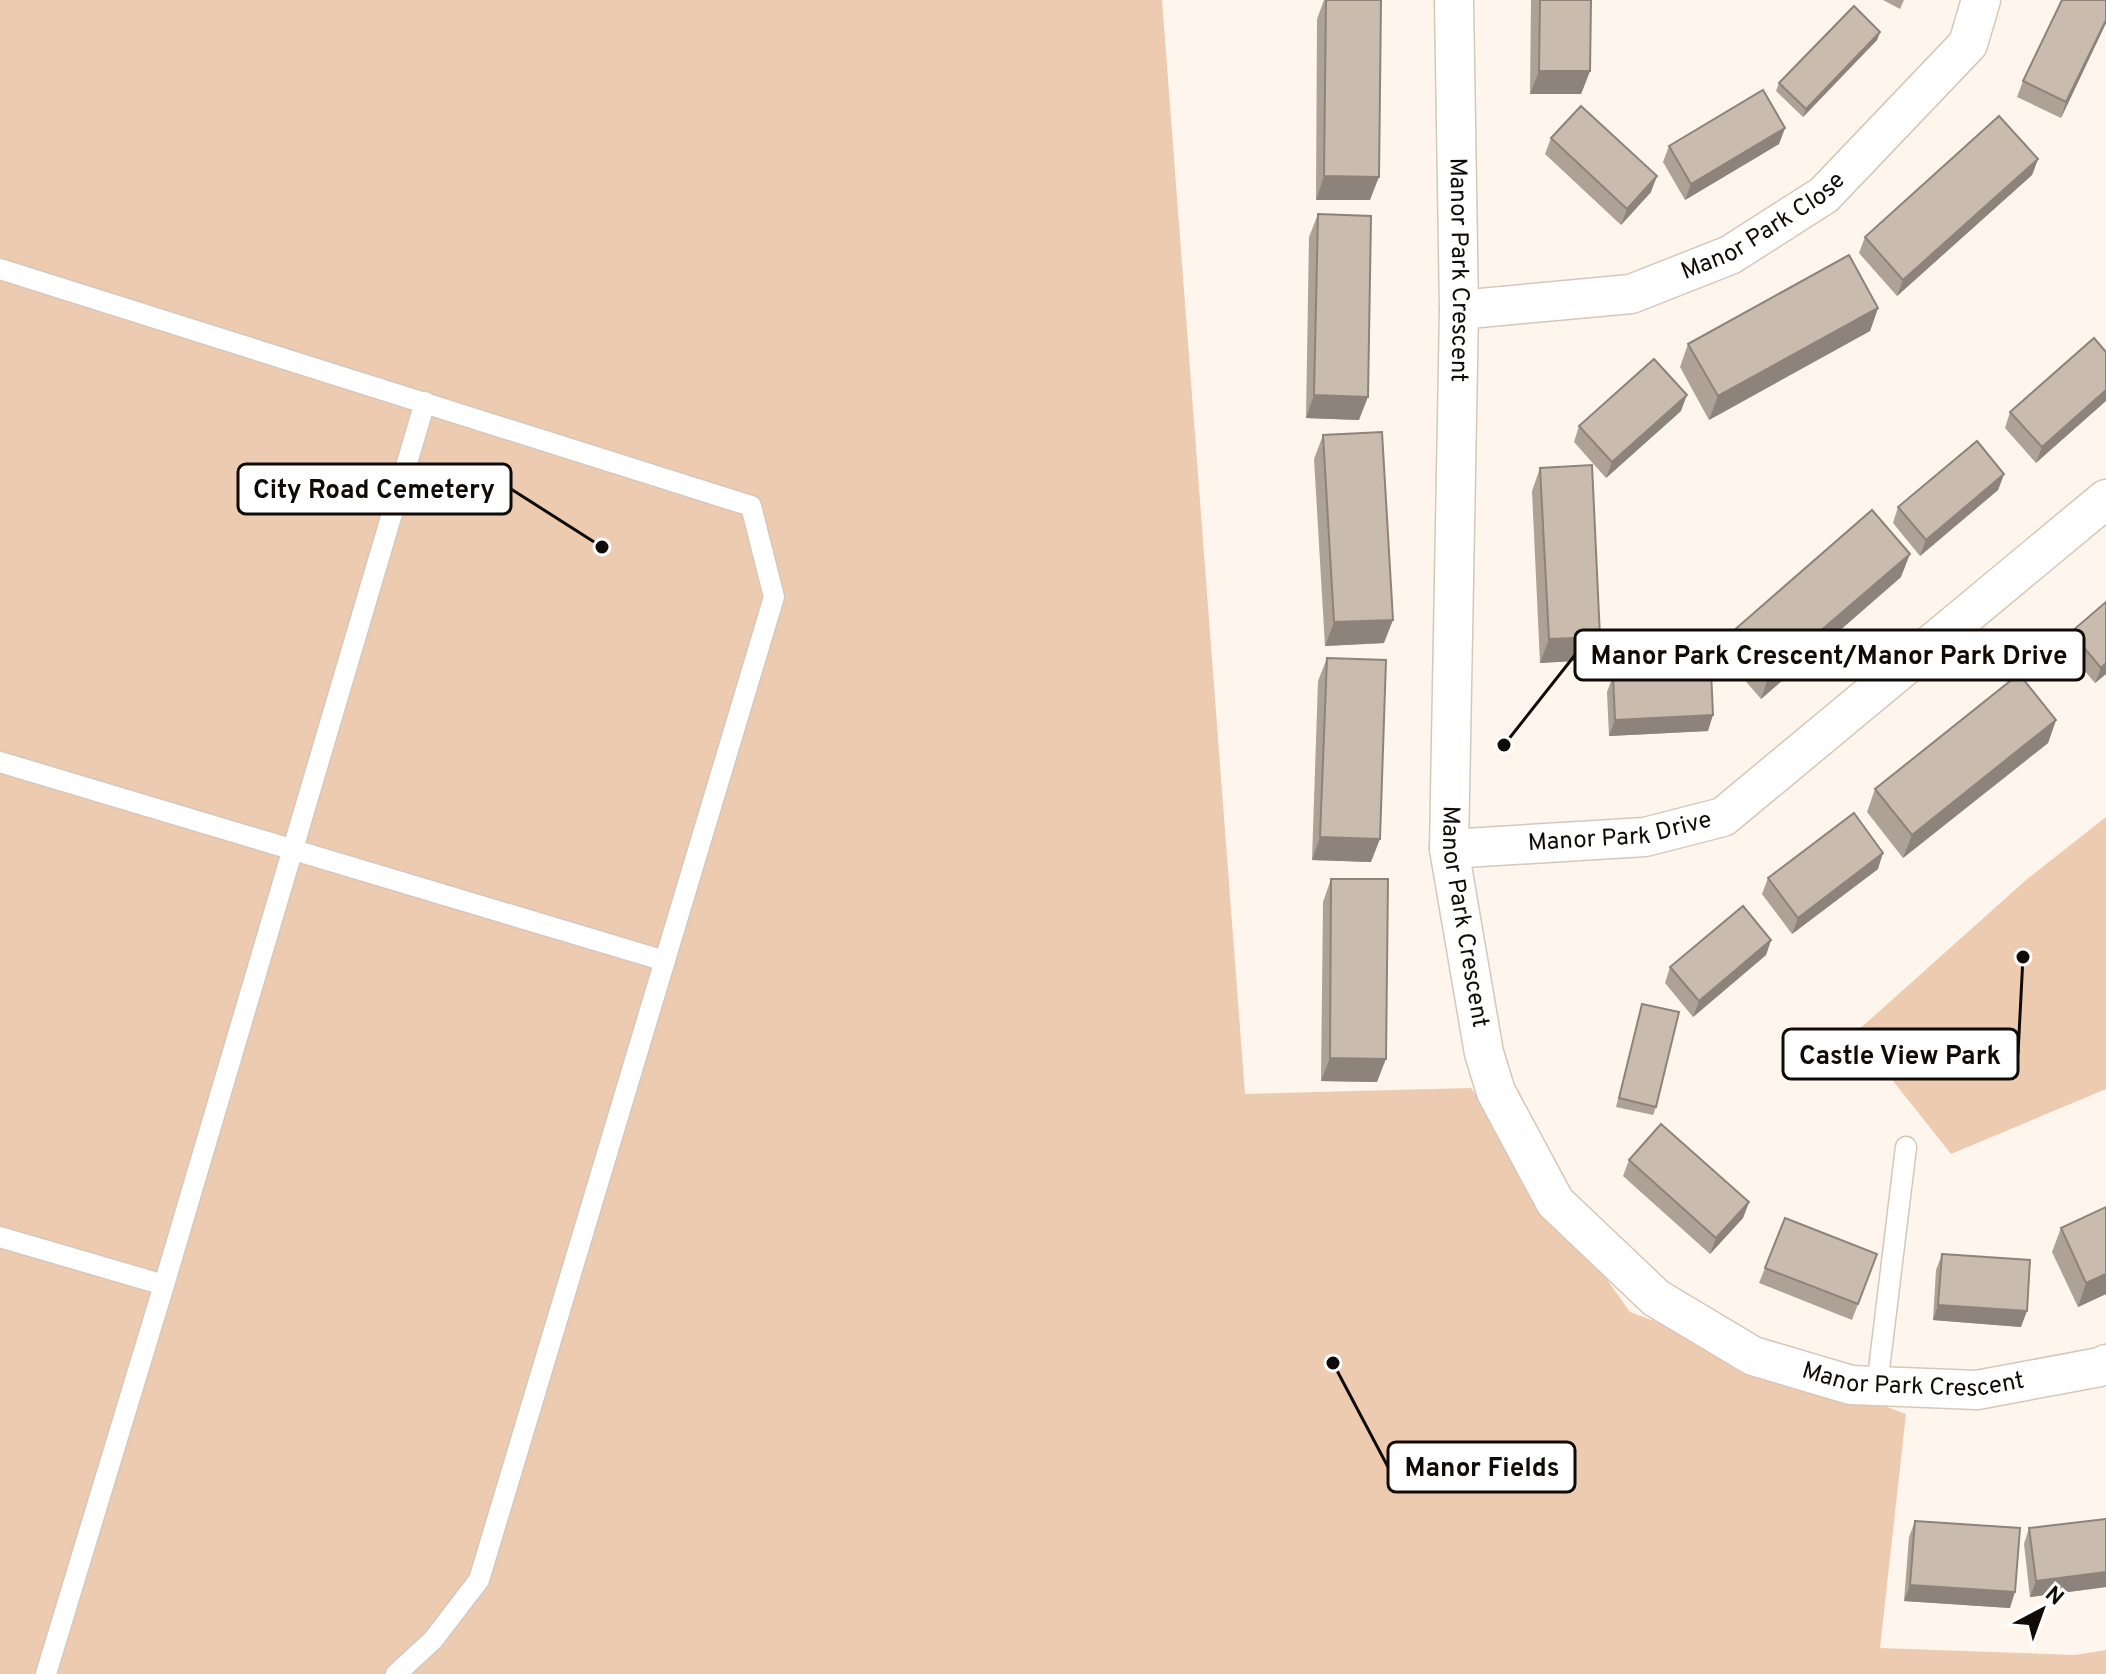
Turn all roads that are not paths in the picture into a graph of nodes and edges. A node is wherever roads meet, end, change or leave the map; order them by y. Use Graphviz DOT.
graph roads {
  1 [pos="1454,0"];
  2 [pos="1981,0"];
  3 [pos="0,269"];
  4 [pos="1459,310"];
  5 [pos="425,402"];
  6 [pos="2106,499"];
  7 [pos="0,762"];
  8 [pos="293,849"];
  9 [pos="1449,849"];
  10 [pos="665,961"];
  11 [pos="1906,1147"];
  12 [pos="0,1237"];
  13 [pos="164,1285"];
  14 [pos="2106,1364"];
  15 [pos="1877,1386"];
  16 [pos="46,1674"];
  17 [pos="396,1674"];
  1 -- 4 [label="street, Manor Park Crescent"];
  2 -- 4 [label="street, Manor Park Close"];
  3 -- 5 [label="lane"];
  4 -- 9 [label="street, Manor Park Crescent"];
  5 -- 8 [label="lane"];
  5 -- 10 [label="lane"];
  6 -- 9 [label="street, Manor Park Drive"];
  7 -- 8 [label="lane"];
  8 -- 10 [label="lane"];
  8 -- 13 [label="lane"];
  9 -- 15 [label="street, Manor Park Crescent"];
  10 -- 17 [label="lane"];
  11 -- 15 [label="lane"];
  12 -- 13 [label="lane"];
  13 -- 16 [label="lane"];
  14 -- 15 [label="street, Manor Park Crescent"];
}
